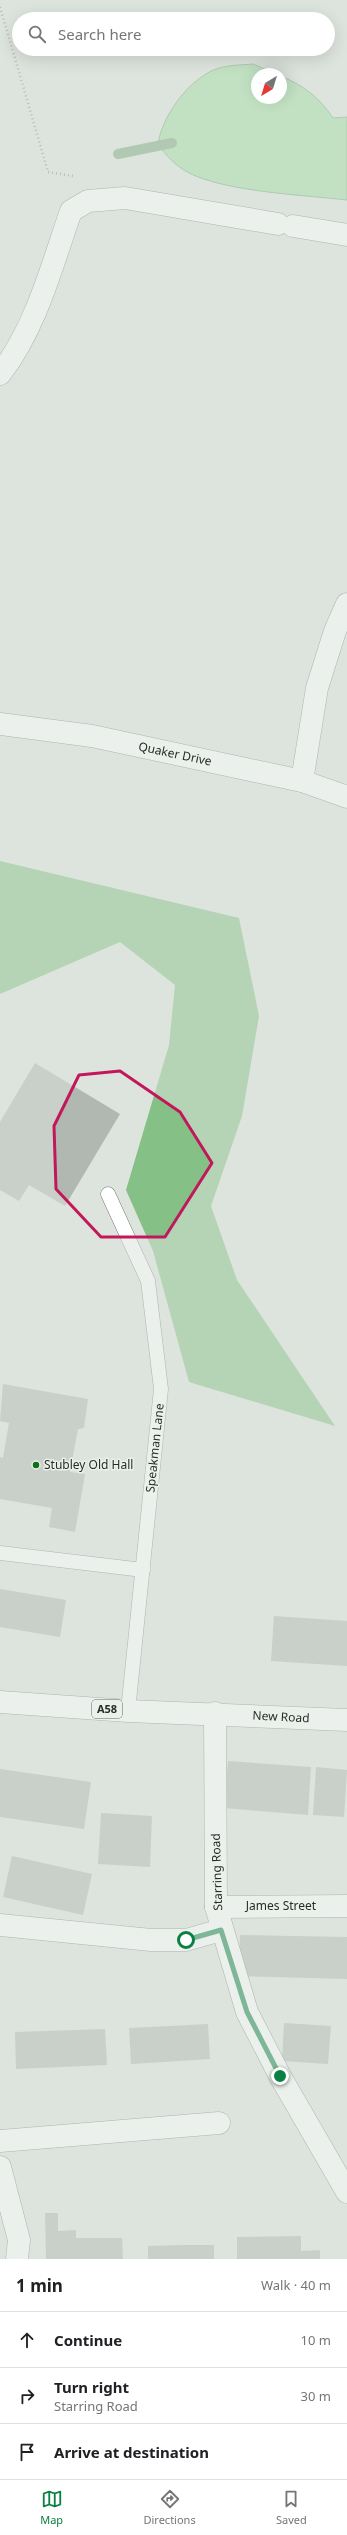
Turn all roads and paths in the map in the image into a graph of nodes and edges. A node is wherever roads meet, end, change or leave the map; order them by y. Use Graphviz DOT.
graph roads {
  1 [pos="0,7"];
  2 [pos="12,48"];
  3 [pos="14,56"];
  4 [pos="78,176"];
  5 [pos="347,235"];
  6 [pos="0,374"];
  7 [pos="347,604"];
  8 [pos="0,724"];
  9 [pos="302,781"];
  10 [pos="347,797"];
  11 [pos="108,1194"];
  12 [pos="0,1554"];
  13 [pos="143,1570"];
  14 [pos="0,1702"];
  15 [pos="128,1711"];
  16 [pos="215,1713"];
  17 [pos="347,1720"];
  18 [pos="216,1906"];
  19 [pos="347,1906"];
  20 [pos="0,1925"];
  21 [pos="221,1930"];
  22 [pos="219,2123"];
  23 [pos="0,2141"];
  24 [pos="0,2167"];
  25 [pos="347,2192"];
  26 [pos="3,2193"];
  27 [pos="17,2259"];
  1 -- 2 [label="path"];
  3 -- 4 [label="path"];
  5 -- 6 [label="main road"];
  7 -- 9 [label="main road"];
  8 -- 9 [label="main road, Quaker Drive"];
  9 -- 10 [label="main road, Quaker Drive"];
  11 -- 13 [label="lane, Speakman Lane"];
  12 -- 13 [label="lane"];
  13 -- 15 [label="lane, Speakman Lane"];
  14 -- 15 [label="main road, A58"];
  15 -- 16 [label="main road, A58"];
  16 -- 17 [label="main road, New Road / A58"];
  16 -- 18 [label="main road, Starring Road"];
  18 -- 19 [label="main road, James Street"];
  18 -- 21 [label="main road, Starring Road"];
  20 -- 21 [label="main road"];
  21 -- 25 [label="main road, Starring Road"];
  22 -- 23 [label="main road"];
  24 -- 26 [label="main road"];
  26 -- 27 [label="main road"];
}
